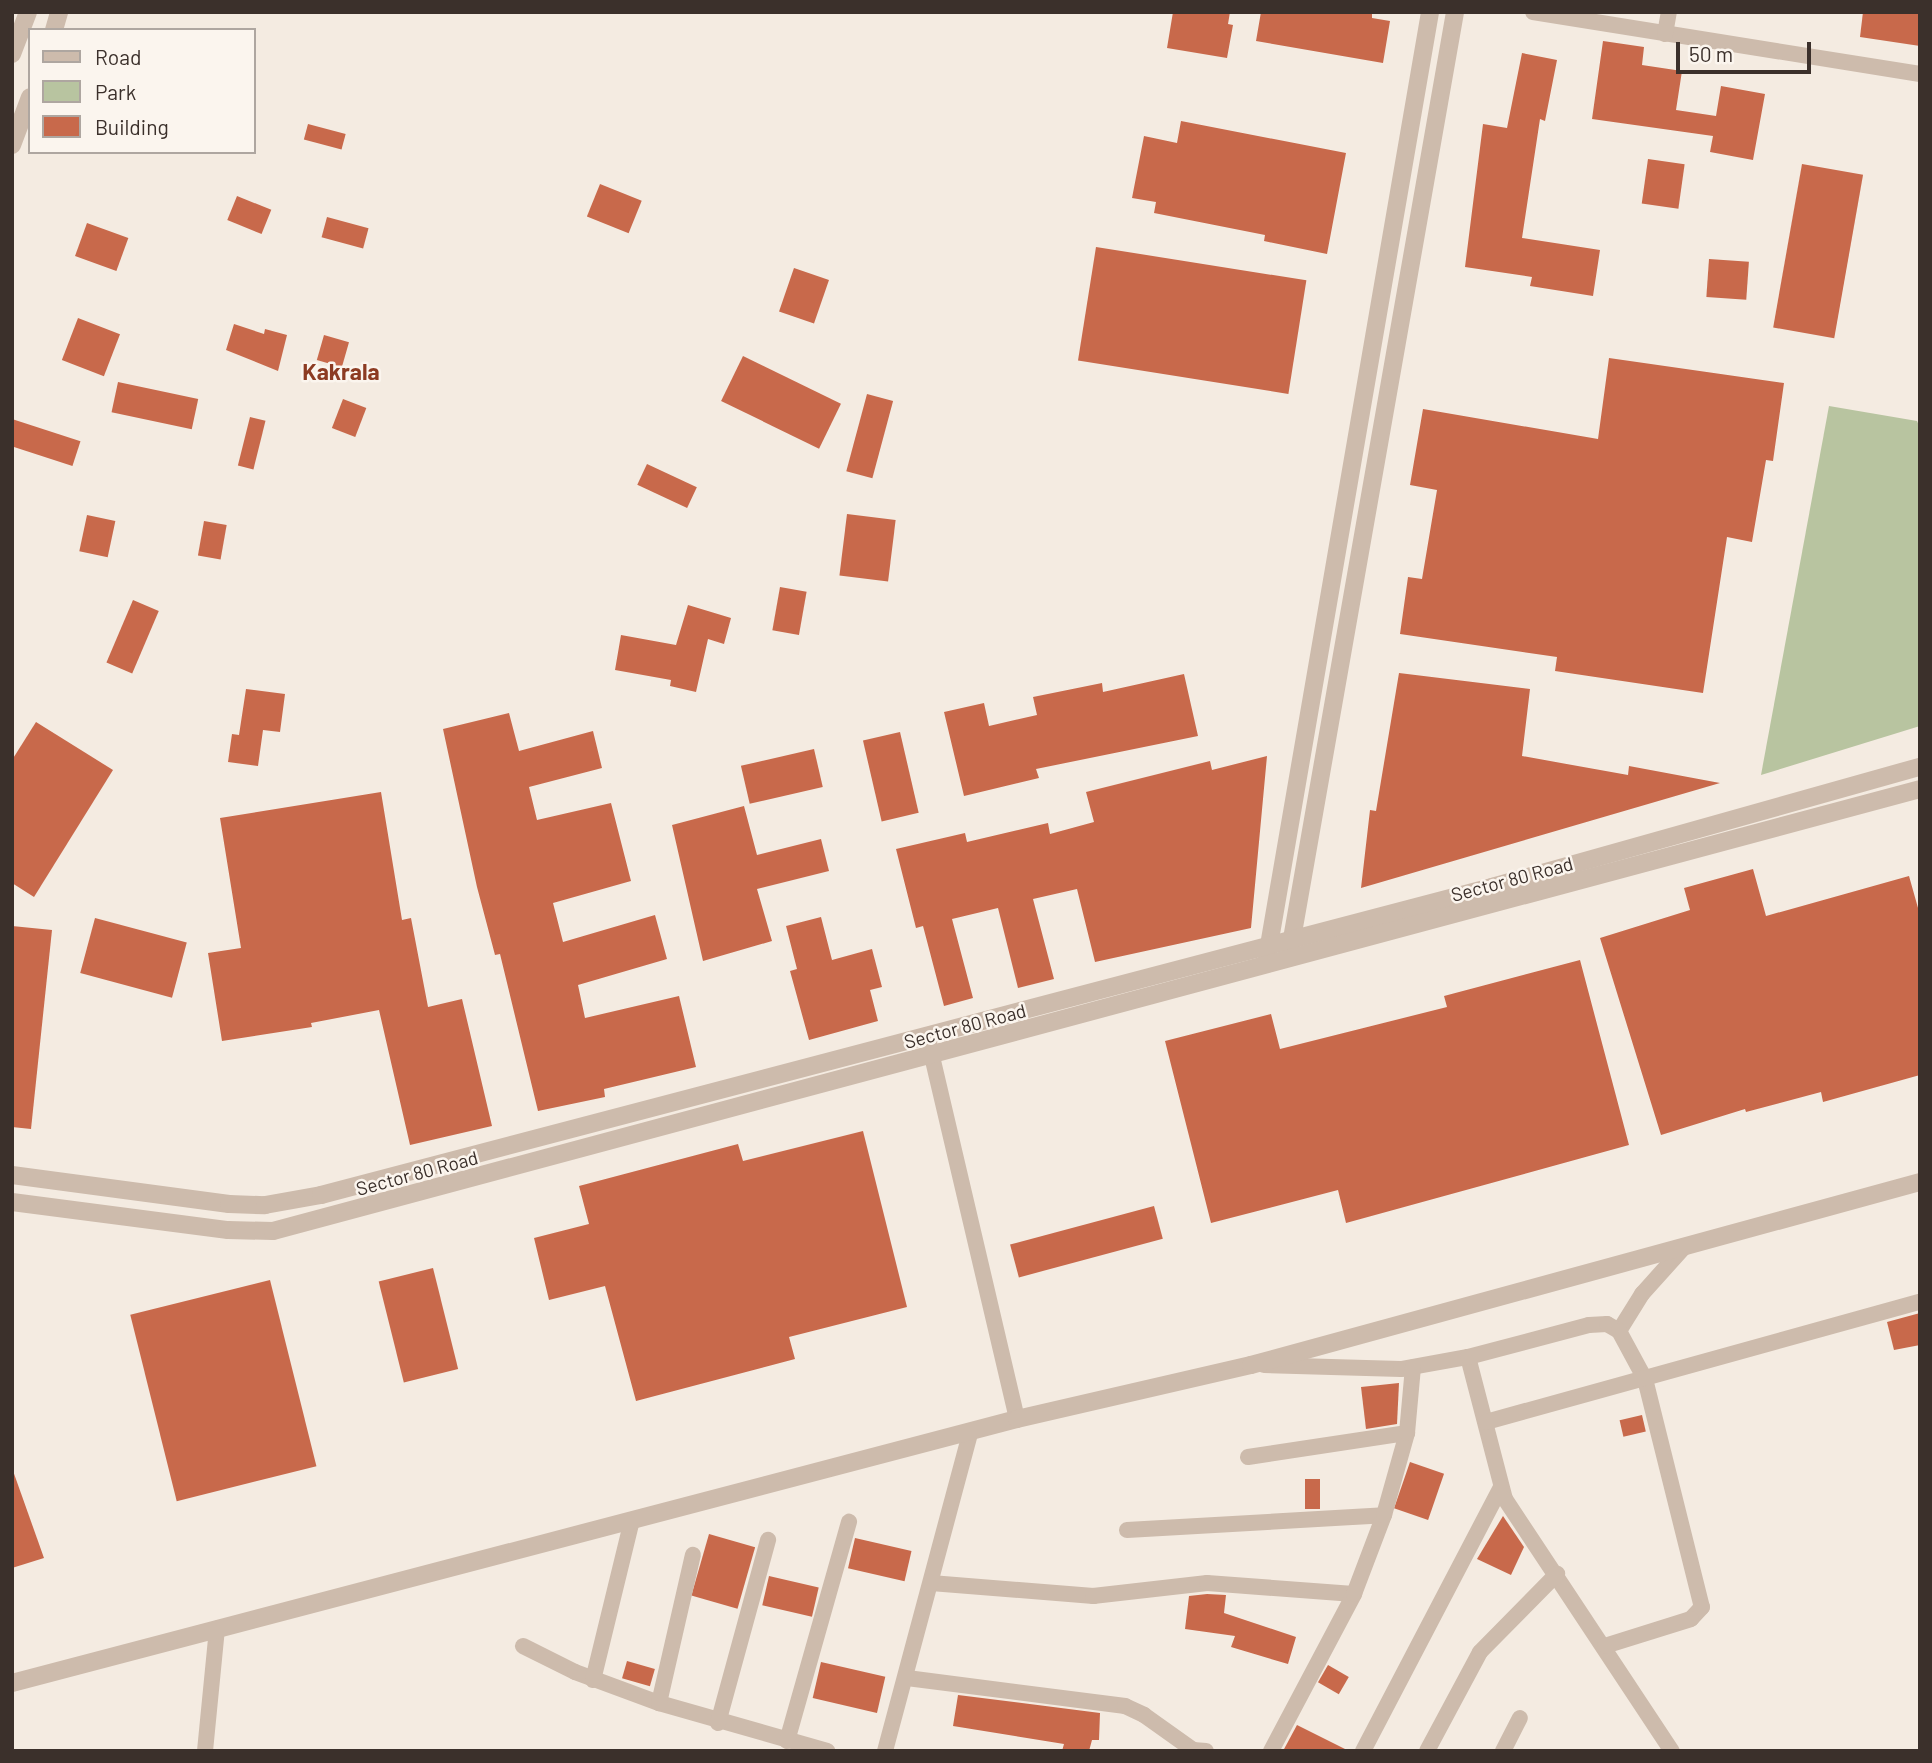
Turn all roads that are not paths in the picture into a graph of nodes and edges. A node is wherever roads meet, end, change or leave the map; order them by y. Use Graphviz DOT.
graph roads {
  1 [pos="28,12"];
  2 [pos="1430,12"];
  3 [pos="1455,12"];
  4 [pos="1533,12"];
  5 [pos="1669,12"];
  6 [pos="1665,34"];
  7 [pos="12,54"];
  8 [pos="1920,75"];
  9 [pos="28,102"];
  10 [pos="12,145"];
  11 [pos="1920,767"];
  12 [pos="1920,789"];
  13 [pos="1291,940"];
  14 [pos="1269,946"];
  15 [pos="1288,962"];
  16 [pos="1266,967"];
  17 [pos="927,1035"];
  18 [pos="930,1057"];
  19 [pos="12,1175"];
  20 [pos="1920,1182"];
  21 [pos="12,1202"];
  22 [pos="1685,1246"];
  23 [pos="1920,1302"];
  24 [pos="1619,1331"];
  25 [pos="1468,1357"];
  26 [pos="1251,1364"];
  27 [pos="1413,1367"];
  28 [pos="1645,1379"];
  29 [pos="1017,1419"];
  30 [pos="1486,1422"];
  31 [pos="970,1433"];
  32 [pos="1407,1433"];
  33 [pos="1248,1457"];
  34 [pos="1501,1487"];
  35 [pos="1384,1516"];
  36 [pos="632,1520"];
  37 [pos="849,1522"];
  38 [pos="1127,1530"];
  39 [pos="768,1540"];
  40 [pos="693,1555"];
  41 [pos="1557,1574"];
  42 [pos="931,1583"];
  43 [pos="1354,1594"];
  44 [pos="217,1629"];
  45 [pos="523,1646"];
  46 [pos="1605,1646"];
  47 [pos="907,1678"];
  48 [pos="593,1680"];
  49 [pos="12,1683"];
  50 [pos="659,1703"];
  51 [pos="1520,1718"];
  52 [pos="718,1723"];
  53 [pos="787,1741"];
  54 [pos="205,1751"];
  55 [pos="827,1751"];
  56 [pos="885,1751"];
  57 [pos="1206,1751"];
  58 [pos="1271,1751"];
  59 [pos="1363,1751"];
  60 [pos="1427,1751"];
  61 [pos="1503,1751"];
  62 [pos="1672,1751"];
  1 -- 7 [label="street"];
  2 -- 14 [label="street"];
  3 -- 13 [label="street"];
  4 -- 6 [label="street"];
  5 -- 6 [label="street"];
  6 -- 8 [label="street"];
  9 -- 10 [label="street"];
  11 -- 13 [label="street, Sector 80 Road"];
  12 -- 15 [label="street, Sector 80 Road"];
  13 -- 14 [label="street, Sector 80 Road"];
  13 -- 15 [label="street"];
  14 -- 16 [label="street"];
  14 -- 17 [label="street, Sector 80 Road"];
  15 -- 16 [label="street, Sector 80 Road"];
  16 -- 18 [label="street, Sector 80 Road"];
  17 -- 18 [label="street"];
  17 -- 19 [label="street, Sector 80 Road"];
  18 -- 21 [label="street, Sector 80 Road"];
  18 -- 29 [label="street"];
  20 -- 22 [label="street"];
  22 -- 24 [label="street"];
  22 -- 26 [label="street"];
  23 -- 28 [label="street"];
  24 -- 25 [label="street"];
  24 -- 28 [label="street"];
  25 -- 27 [label="street"];
  25 -- 30 [label="street"];
  26 -- 27 [label="street"];
  26 -- 29 [label="street"];
  27 -- 32 [label="street"];
  28 -- 30 [label="street"];
  28 -- 46 [label="street"];
  29 -- 31 [label="street"];
  30 -- 34 [label="street"];
  31 -- 36 [label="street"];
  31 -- 42 [label="street"];
  32 -- 33 [label="street"];
  32 -- 35 [label="street"];
  34 -- 41 [label="street"];
  34 -- 59 [label="street"];
  35 -- 38 [label="street"];
  35 -- 43 [label="street"];
  36 -- 44 [label="street"];
  36 -- 48 [label="street"];
  37 -- 53 [label="street"];
  39 -- 52 [label="street"];
  40 -- 50 [label="street"];
  41 -- 46 [label="street"];
  41 -- 60 [label="street"];
  42 -- 43 [label="street"];
  42 -- 47 [label="street"];
  43 -- 58 [label="street"];
  44 -- 49 [label="street"];
  44 -- 54 [label="street"];
  45 -- 48 [label="street"];
  46 -- 62 [label="street"];
  47 -- 56 [label="street"];
  47 -- 57 [label="street"];
  48 -- 50 [label="street"];
  50 -- 52 [label="street"];
  51 -- 61 [label="street"];
  52 -- 53 [label="street"];
  53 -- 55 [label="street"];
}
